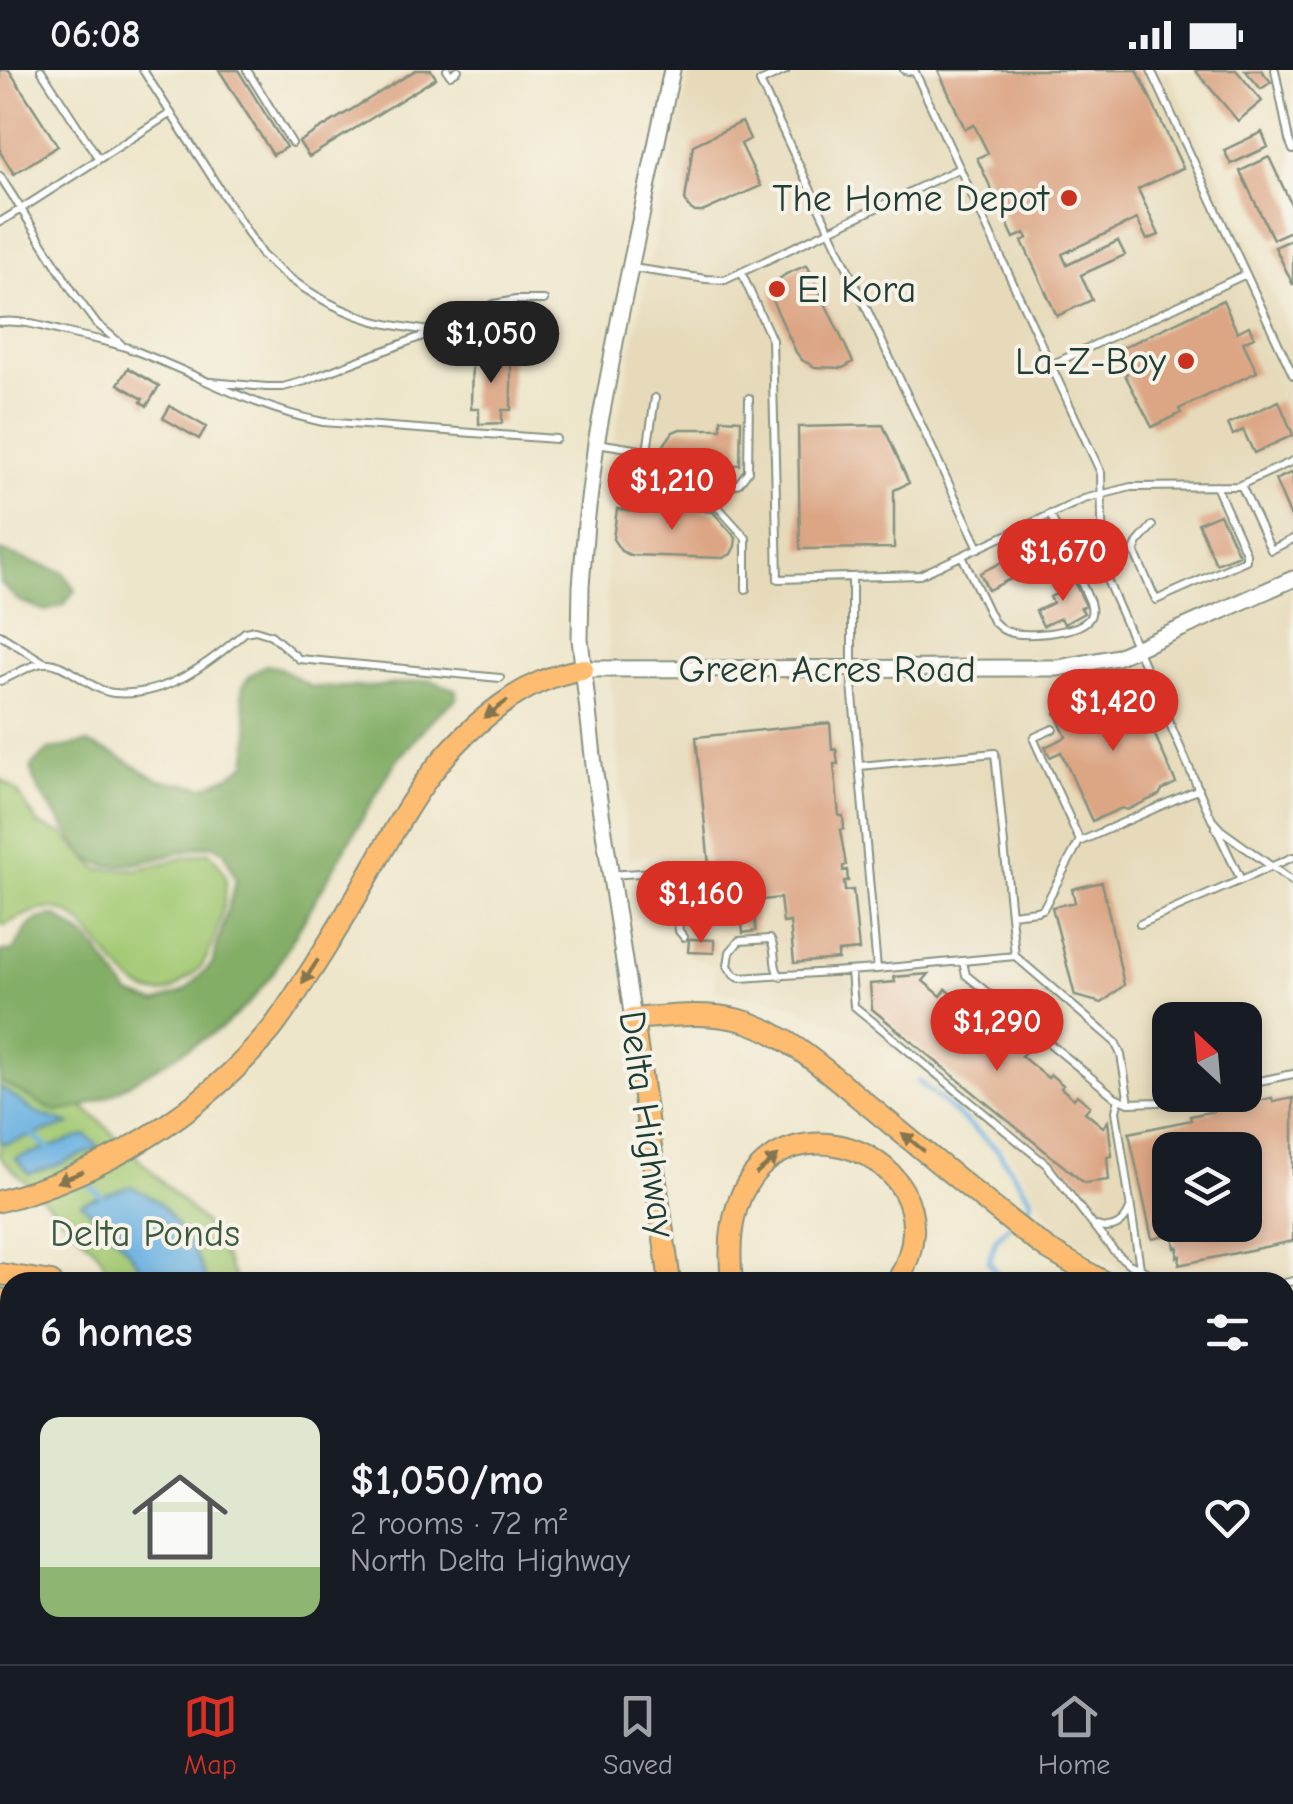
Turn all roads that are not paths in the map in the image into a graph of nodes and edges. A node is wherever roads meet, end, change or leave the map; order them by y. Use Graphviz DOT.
graph roads {
  1 [pos="41,70"];
  2 [pos="144,70"];
  3 [pos="247,70"];
  4 [pos="447,70"];
  5 [pos="458,70"];
  6 [pos="672,70"];
  7 [pos="786,70"];
  8 [pos="904,70"];
  9 [pos="1151,70"];
  10 [pos="1275,70"];
  11 [pos="915,71"];
  12 [pos="171,113"];
  13 [pos="292,143"];
  14 [pos="1293,150"];
  15 [pos="99,159"];
  16 [pos="960,168"];
  17 [pos="0,176"];
  18 [pos="21,209"];
  19 [pos="0,222"];
  20 [pos="829,230"];
  21 [pos="630,267"];
  22 [pos="741,272"];
  23 [pos="1246,274"];
  24 [pos="544,300"];
  25 [pos="0,322"];
  26 [pos="434,332"];
  27 [pos="125,347"];
  28 [pos="1051,365"];
  29 [pos="1293,375"];
  30 [pos="204,382"];
  31 [pos="655,398"];
  32 [pos="749,398"];
  33 [pos="556,438"];
  34 [pos="596,443"];
  35 [pos="647,450"];
  36 [pos="1293,461"];
  37 [pos="649,467"];
  38 [pos="1241,485"];
  39 [pos="1216,486"];
  40 [pos="1102,495"];
  41 [pos="1050,514"];
  42 [pos="1152,526"];
  43 [pos="1293,540"];
  44 [pos="979,548"];
  45 [pos="962,556"];
  46 [pos="852,579"];
  47 [pos="1293,579"];
  48 [pos="746,588"];
  49 [pos="0,635"];
  50 [pos="1136,648"];
  51 [pos="45,663"];
  52 [pos="583,670"];
  53 [pos="851,670"];
  54 [pos="500,678"];
  55 [pos="0,681"];
  56 [pos="1053,729"];
  57 [pos="860,766"];
  58 [pos="1199,790"];
  59 [pos="1212,820"];
  60 [pos="1080,841"];
  61 [pos="1293,857"];
  62 [pos="1272,866"];
  63 [pos="610,876"];
  64 [pos="1241,880"];
  65 [pos="1293,882"];
  66 [pos="1011,914"];
  67 [pos="1140,924"];
  68 [pos="684,937"];
  69 [pos="1015,956"];
  70 [pos="963,962"];
  71 [pos="877,969"];
  72 [pos="850,971"];
  73 [pos="781,977"];
  74 [pos="633,1018"];
  75 [pos="1293,1074"];
  76 [pos="1262,1080"];
  77 [pos="1119,1099"];
  78 [pos="1128,1102"];
  79 [pos="1152,1102"];
  80 [pos="7,1199"];
  81 [pos="1131,1206"];
  82 [pos="1092,1223"];
  83 [pos="1140,1270"];
  84 [pos="669,1272"];
  85 [pos="732,1272"];
  86 [pos="903,1272"];
  87 [pos="1087,1272"];
  88 [pos="1146,1272"];
  1 -- 15 [label="lane"];
  2 -- 12 [label="lane"];
  3 -- 13 [label="lane"];
  4 -- 5 [label="lane"];
  6 -- 21 [label="street, Delta Highway"];
  7 -- 20 [label="lane"];
  8 -- 11 [label="lane"];
  9 -- 23 [label="lane"];
  10 -- 14 [label="lane"];
  11 -- 16 [label="lane"];
  12 -- 15 [label="lane"];
  12 -- 26 [label="lane"];
  15 -- 18 [label="lane"];
  16 -- 20 [label="lane"];
  16 -- 28 [label="lane"];
  17 -- 18 [label="lane"];
  18 -- 19 [label="lane"];
  18 -- 27 [label="lane"];
  20 -- 22 [label="lane"];
  20 -- 44 [label="lane"];
  21 -- 22 [label="lane"];
  21 -- 34 [label="street, Delta Highway"];
  22 -- 46 [label="lane"];
  23 -- 28 [label="lane"];
  23 -- 29 [label="lane"];
  24 -- 26 [label="lane"];
  25 -- 27 [label="lane"];
  26 -- 30 [label="lane"];
  27 -- 30 [label="lane"];
  28 -- 40 [label="lane"];
  30 -- 33 [label="lane"];
  31 -- 35 [label="lane"];
  32 -- 37 [label="lane"];
  34 -- 35 [label="lane"];
  34 -- 52 [label="street, Delta Highway"];
  35 -- 37 [label="lane"];
  36 -- 38 [label="lane"];
  37 -- 48 [label="lane"];
  38 -- 39 [label="lane"];
  38 -- 43 [label="lane"];
  39 -- 40 [label="lane"];
  39 -- 42 [label="lane"];
  40 -- 41 [label="lane"];
  40 -- 50 [label="lane"];
  41 -- 44 [label="lane"];
  41 -- 45 [label="lane"];
  44 -- 45 [label="lane"];
  45 -- 46 [label="lane"];
  46 -- 53 [label="lane"];
  47 -- 50 [label="street, Green Acres Road"];
  49 -- 51 [label="lane"];
  50 -- 53 [label="street, Green Acres Road"];
  50 -- 58 [label="lane"];
  51 -- 54 [label="lane"];
  51 -- 55 [label="lane"];
  52 -- 53 [label="street, Green Acres Road"];
  52 -- 63 [label="street, Delta Highway"];
  52 -- 80 [label="highway, one-way"];
  53 -- 57 [label="lane"];
  56 -- 60 [label="lane"];
  57 -- 66 [label="lane"];
  57 -- 71 [label="lane"];
  58 -- 59 [label="lane"];
  58 -- 60 [label="lane"];
  59 -- 62 [label="lane"];
  59 -- 64 [label="lane"];
  60 -- 66 [label="lane"];
  61 -- 62 [label="lane"];
  62 -- 64 [label="lane"];
  62 -- 65 [label="lane"];
  63 -- 68 [label="lane"];
  63 -- 74 [label="street, Delta Highway"];
  64 -- 67 [label="lane"];
  66 -- 69 [label="lane"];
  69 -- 70 [label="lane"];
  69 -- 78 [label="lane"];
  70 -- 71 [label="lane"];
  70 -- 77 [label="lane"];
  71 -- 72 [label="lane"];
  72 -- 73 [label="lane"];
  72 -- 82 [label="lane"];
  73 -- 73 [label="lane"];
  74 -- 84 [label="highway, Delta Highway"];
  87 -- 74 [label="highway, one-way"];
  75 -- 76 [label="lane"];
  77 -- 78 [label="lane"];
  77 -- 81 [label="lane"];
  78 -- 79 [label="lane"];
  81 -- 82 [label="lane"];
  81 -- 83 [label="lane"];
  82 -- 83 [label="lane"];
  83 -- 88 [label="lane"];
  85 -- 86 [label="highway, one-way"];
}
